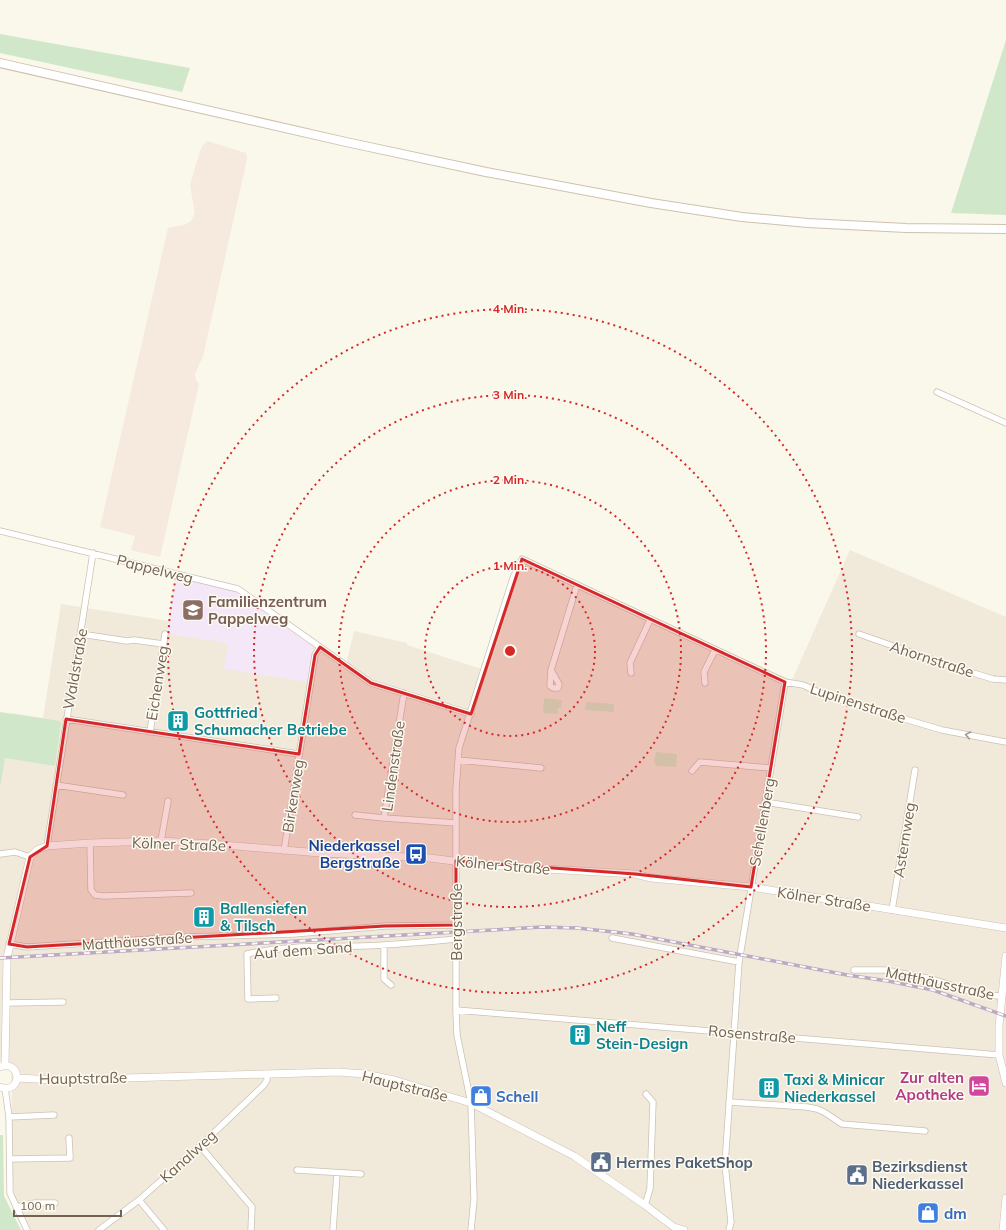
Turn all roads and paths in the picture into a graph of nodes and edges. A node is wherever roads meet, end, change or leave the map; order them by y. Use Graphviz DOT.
graph roads {
  1 [pos="0,63"];
  2 [pos="1006,230"];
  3 [pos="937,392"];
  4 [pos="1006,423"];
  5 [pos="0,531"];
  6 [pos="93,553"];
  7 [pos="550,572"];
  8 [pos="577,585"];
  9 [pos="650,620"];
  10 [pos="81,634"];
  11 [pos="165,634"];
  12 [pos="860,634"];
  13 [pos="163,644"];
  14 [pos="320,647"];
  15 [pos="715,650"];
  16 [pos="551,670"];
  17 [pos="631,673"];
  18 [pos="1006,680"];
  19 [pos="785,682"];
  20 [pos="705,683"];
  21 [pos="404,693"];
  22 [pos="470,714"];
  23 [pos="66,719"];
  24 [pos="150,732"];
  25 [pos="1006,742"];
  26 [pos="299,754"];
  27 [pos="458,760"];
  28 [pos="541,768"];
  29 [pos="771,768"];
  30 [pos="916,770"];
  31 [pos="692,771"];
  32 [pos="56,785"];
  33 [pos="123,795"];
  34 [pos="168,801"];
  35 [pos="765,802"];
  36 [pos="355,815"];
  37 [pos="858,817"];
  38 [pos="384,818"];
  39 [pos="456,823"];
  40 [pos="161,842"];
  41 [pos="90,843"];
  42 [pos="47,846"];
  43 [pos="284,851"];
  44 [pos="0,854"];
  45 [pos="30,856"];
  46 [pos="456,861"];
  47 [pos="751,887"];
  48 [pos="191,893"];
  49 [pos="892,910"];
  50 [pos="456,926"];
  51 [pos="1006,928"];
  52 [pos="612,938"];
  53 [pos="456,939"];
  54 [pos="10,944"];
  55 [pos="384,945"];
  56 [pos="1006,956"];
  57 [pos="739,962"];
  58 [pos="854,970"];
  59 [pos="391,985"];
  60 [pos="1001,996"];
  61 [pos="276,998"];
  62 [pos="63,1002"];
  63 [pos="7,1003"];
  64 [pos="456,1010"];
  65 [pos="735,1033"];
  66 [pos="999,1055"];
  67 [pos="3,1066"];
  68 [pos="267,1075"];
  69 [pos="17,1078"];
  70 [pos="1006,1083"];
  71 [pos="2,1088"];
  72 [pos="646,1094"];
  73 [pos="729,1102"];
  74 [pos="470,1103"];
  75 [pos="54,1115"];
  76 [pos="9,1117"];
  77 [pos="925,1131"];
  78 [pos="69,1138"];
  79 [pos="200,1146"];
  80 [pos="10,1159"];
  81 [pos="297,1170"];
  82 [pos="337,1173"];
  83 [pos="361,1174"];
  84 [pos="1006,1198"];
  85 [pos="139,1200"];
  86 [pos="54,1203"];
  87 [pos="645,1205"];
  88 [pos="16,1208"];
  89 [pos="27,1230"];
  90 [pos="99,1230"];
  91 [pos="164,1230"];
  92 [pos="251,1230"];
  93 [pos="333,1230"];
  94 [pos="471,1230"];
  95 [pos="684,1230"];
  96 [pos="729,1230"];
  97 [pos="1003,1230"];
  1 -- 2 [label="main road"];
  3 -- 4 [label="street"];
  5 -- 6 [label="street, Pappelweg"];
  6 -- 10 [label="street, Waldstraße"];
  6 -- 14 [label="street, Pappelweg"];
  7 -- 8 [label="street, Lupinenstraße"];
  7 -- 22 [label="street, Bergstraße"];
  8 -- 9 [label="street, Lupinenstraße"];
  8 -- 16 [label="street"];
  9 -- 15 [label="street, Lupinenstraße"];
  9 -- 17 [label="street"];
  10 -- 13 [label="street"];
  10 -- 23 [label="street, Waldstraße"];
  11 -- 13 [label="street, Eichenweg"];
  12 -- 18 [label="street, Ahornstraße"];
  13 -- 24 [label="street, Eichenweg"];
  14 -- 21 [label="street, Pappelweg"];
  14 -- 26 [label="street, Birkenweg"];
  15 -- 19 [label="street, Lupinenstraße"];
  15 -- 20 [label="street"];
  25 -- 19 [label="street, Lupinenstraße, one-way"];
  19 -- 29 [label="street, Schellenberg"];
  21 -- 22 [label="street, Pappelweg"];
  21 -- 38 [label="street, Lindenstraße"];
  22 -- 27 [label="street, Bergstraße"];
  23 -- 24 [label="street"];
  23 -- 32 [label="street, Waldstraße"];
  24 -- 26 [label="street"];
  26 -- 43 [label="street, Birkenweg"];
  27 -- 28 [label="street"];
  27 -- 39 [label="street, Bergstraße"];
  29 -- 31 [label="street"];
  29 -- 35 [label="street, Schellenberg"];
  30 -- 49 [label="street, Asternweg"];
  32 -- 33 [label="street"];
  32 -- 42 [label="street, Waldstraße"];
  34 -- 40 [label="street"];
  35 -- 37 [label="street"];
  35 -- 47 [label="street, Schellenberg"];
  36 -- 38 [label="street"];
  38 -- 39 [label="street, Lindenstraße"];
  39 -- 46 [label="street, Bergstraße"];
  40 -- 41 [label="street, Kölner Straße"];
  40 -- 43 [label="street, Kölner Straße"];
  41 -- 42 [label="street, Kölner Straße"];
  41 -- 48 [label="street"];
  42 -- 45 [label="street, Kölner Straße"];
  43 -- 46 [label="street, Kölner Straße"];
  44 -- 45 [label="street"];
  45 -- 54 [label="street"];
  46 -- 47 [label="street, Kölner Straße"];
  46 -- 50 [label="street, Bergstraße"];
  47 -- 49 [label="street, Kölner Straße"];
  47 -- 57 [label="street, Schellenberg"];
  49 -- 51 [label="street, Kölner Straße"];
  50 -- 53 [label="street, Bergstraße"];
  50 -- 54 [label="street, Matthäusstraße"];
  52 -- 57 [label="street"];
  53 -- 55 [label="street, Auf dem Sand"];
  53 -- 64 [label="street, Bergstraße"];
  54 -- 63 [label="street"];
  55 -- 59 [label="street"];
  55 -- 61 [label="street, Auf dem Sand"];
  56 -- 60 [label="street"];
  57 -- 65 [label="street, Schellenberg"];
  58 -- 60 [label="street, Matthäusstraße"];
  60 -- 66 [label="street"];
  62 -- 63 [label="street"];
  63 -- 67 [label="street"];
  64 -- 65 [label="street, Rosenstraße"];
  64 -- 74 [label="street, Bergstraße"];
  65 -- 66 [label="street, Rosenstraße"];
  65 -- 73 [label="street, Schellenberg"];
  66 -- 70 [label="street"];
  67 -- 69 [label="street"];
  68 -- 69 [label="street, Hauptstraße"];
  68 -- 74 [label="street, Hauptstraße"];
  68 -- 79 [label="street, Kanalweg"];
  69 -- 71 [label="street"];
  71 -- 76 [label="street"];
  72 -- 87 [label="street"];
  73 -- 77 [label="street"];
  73 -- 96 [label="street, Schellenberg"];
  74 -- 87 [label="street, Hauptstraße"];
  74 -- 94 [label="street, Bergstraße"];
  75 -- 76 [label="street"];
  76 -- 80 [label="street"];
  78 -- 80 [label="street"];
  79 -- 85 [label="street, Kanalweg"];
  79 -- 92 [label="street"];
  80 -- 88 [label="street"];
  81 -- 82 [label="street"];
  82 -- 83 [label="street"];
  82 -- 93 [label="street"];
  84 -- 97 [label="street"];
  85 -- 90 [label="street, Kanalweg"];
  85 -- 91 [label="street"];
  86 -- 88 [label="street"];
  87 -- 95 [label="street, Hauptstraße"];
  88 -- 89 [label="street"];
}
